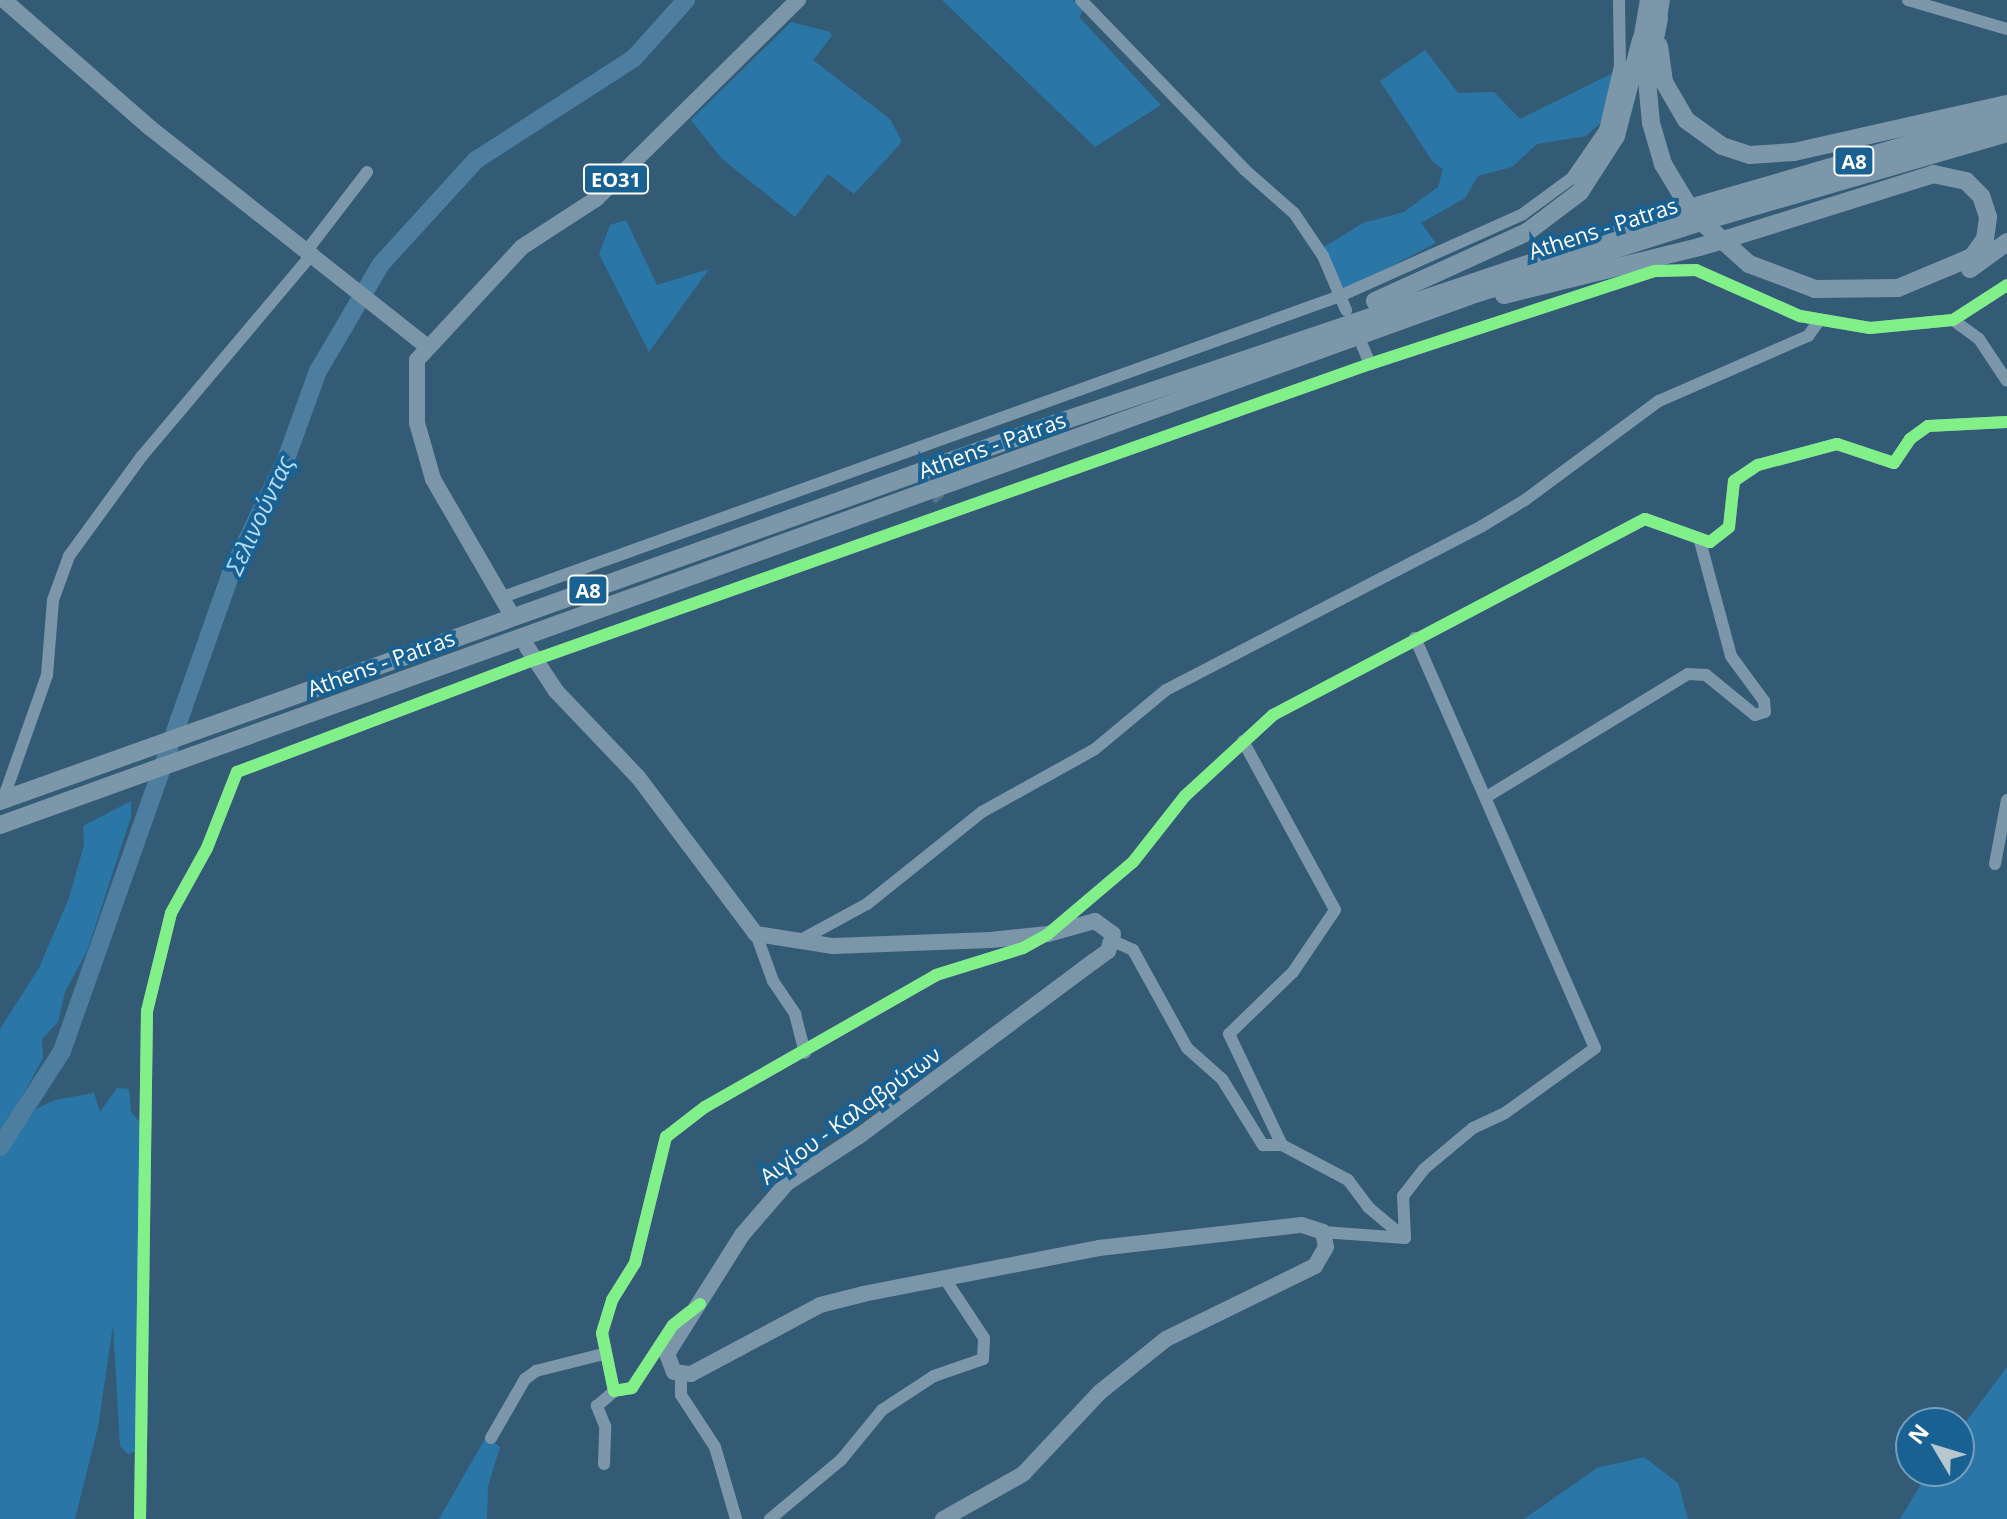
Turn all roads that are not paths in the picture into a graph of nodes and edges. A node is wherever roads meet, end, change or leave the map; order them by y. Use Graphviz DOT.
graph roads {
  1 [pos="798,0"];
  2 [pos="1081,0"];
  3 [pos="1619,0"];
  4 [pos="1648,0"];
  5 [pos="1908,0"];
  6 [pos="13,3"];
  7 [pos="1660,9"];
  8 [pos="2007,29"];
  9 [pos="1641,40"];
  10 [pos="2007,104"];
  11 [pos="2007,116"];
  12 [pos="2007,133"];
  13 [pos="367,172"];
  14 [pos="1706,212"];
  15 [pos="1677,221"];
  16 [pos="2007,242"];
  17 [pos="311,251"];
  18 [pos="2007,285"];
  19 [pos="1340,296"];
  20 [pos="1469,296"];
  21 [pos="1346,310"];
  22 [pos="1953,320"];
  23 [pos="1819,321"];
  24 [pos="1305,338"];
  25 [pos="1362,345"];
  26 [pos="428,347"];
  27 [pos="1370,364"];
  28 [pos="2007,381"];
  29 [pos="2007,422"];
  30 [pos="902,454"];
  31 [pos="913,469"];
  32 [pos="940,500"];
  33 [pos="951,514"];
  34 [pos="1700,541"];
  35 [pos="505,605"];
  36 [pos="1415,638"];
  37 [pos="531,653"];
  38 [pos="1243,741"];
  39 [pos="6,774"];
  40 [pos="3,796"];
  41 [pos="1488,796"];
  42 [pos="2007,800"];
  43 [pos="0,825"];
  44 [pos="1995,864"];
  45 [pos="756,934"];
  46 [pos="1048,934"];
  47 [pos="1113,941"];
  48 [pos="795,943"];
  49 [pos="805,1053"];
  50 [pos="1282,1145"];
  51 [pos="1323,1232"];
  52 [pos="1405,1238"];
  53 [pos="945,1279"];
  54 [pos="700,1304"];
  55 [pos="603,1354"];
  56 [pos="681,1375"];
  57 [pos="614,1391"];
  58 [pos="491,1438"];
  59 [pos="604,1464"];
  60 [pos="140,1519"];
  61 [pos="736,1519"];
  62 [pos="770,1519"];
  63 [pos="943,1519"];
  1 -- 26 [label="main road, ΕΟ31"];
  2 -- 19 [label="street"];
  3 -- 19 [label="street"];
  4 -- 9 [label="main road"];
  5 -- 8 [label="street"];
  6 -- 17 [label="main road"];
  7 -- 10 [label="highway"];
  7 -- 20 [label="highway, bridge"];
  9 -- 16 [label="highway"];
  9 -- 24 [label="highway"];
  11 -- 14 [label="highway, Athens - Patras / Α8"];
  12 -- 14 [label="highway, Athens - Patras / Α8"];
  13 -- 17 [label="street"];
  14 -- 15 [label="highway, Athens - Patras / Α8, bridge"];
  15 -- 20 [label="highway, Athens - Patras / Α8"];
  15 -- 24 [label="highway, Athens - Patras / Α8"];
  17 -- 26 [label="main road"];
  17 -- 39 [label="street"];
  18 -- 22 [label="street"];
  19 -- 21 [label="street"];
  19 -- 30 [label="street"];
  20 -- 43 [label="highway, Athens - Patras / Α8"];
  22 -- 23 [label="street"];
  22 -- 28 [label="street"];
  23 -- 27 [label="street"];
  23 -- 48 [label="street"];
  24 -- 40 [label="highway, Athens - Patras / Α8"];
  25 -- 27 [label="street"];
  26 -- 35 [label="main road, ΕΟ31"];
  27 -- 33 [label="street"];
  29 -- 34 [label="street"];
  30 -- 31 [label="street"];
  30 -- 35 [label="street"];
  32 -- 33 [label="street"];
  33 -- 37 [label="street"];
  34 -- 36 [label="street"];
  34 -- 41 [label="street"];
  36 -- 38 [label="street"];
  36 -- 41 [label="street"];
  37 -- 45 [label="main road"];
  37 -- 60 [label="street"];
  38 -- 46 [label="street"];
  38 -- 50 [label="street"];
  39 -- 40 [label="street"];
  41 -- 52 [label="street"];
  42 -- 44 [label="street"];
  45 -- 48 [label="main road"];
  45 -- 49 [label="street"];
  46 -- 47 [label="main road"];
  46 -- 48 [label="main road"];
  46 -- 49 [label="street"];
  47 -- 50 [label="street"];
  47 -- 54 [label="main road, Αιγίου - Καλαβρύτων"];
  49 -- 55 [label="street"];
  50 -- 52 [label="street"];
  51 -- 52 [label="street"];
  51 -- 53 [label="main road"];
  51 -- 63 [label="main road"];
  53 -- 56 [label="main road"];
  53 -- 62 [label="street"];
  54 -- 56 [label="main road, Αιγίου - Καλαβρύτων"];
  54 -- 57 [label="street"];
  55 -- 57 [label="street"];
  55 -- 58 [label="street"];
  56 -- 61 [label="street"];
  57 -- 59 [label="street"];
}
